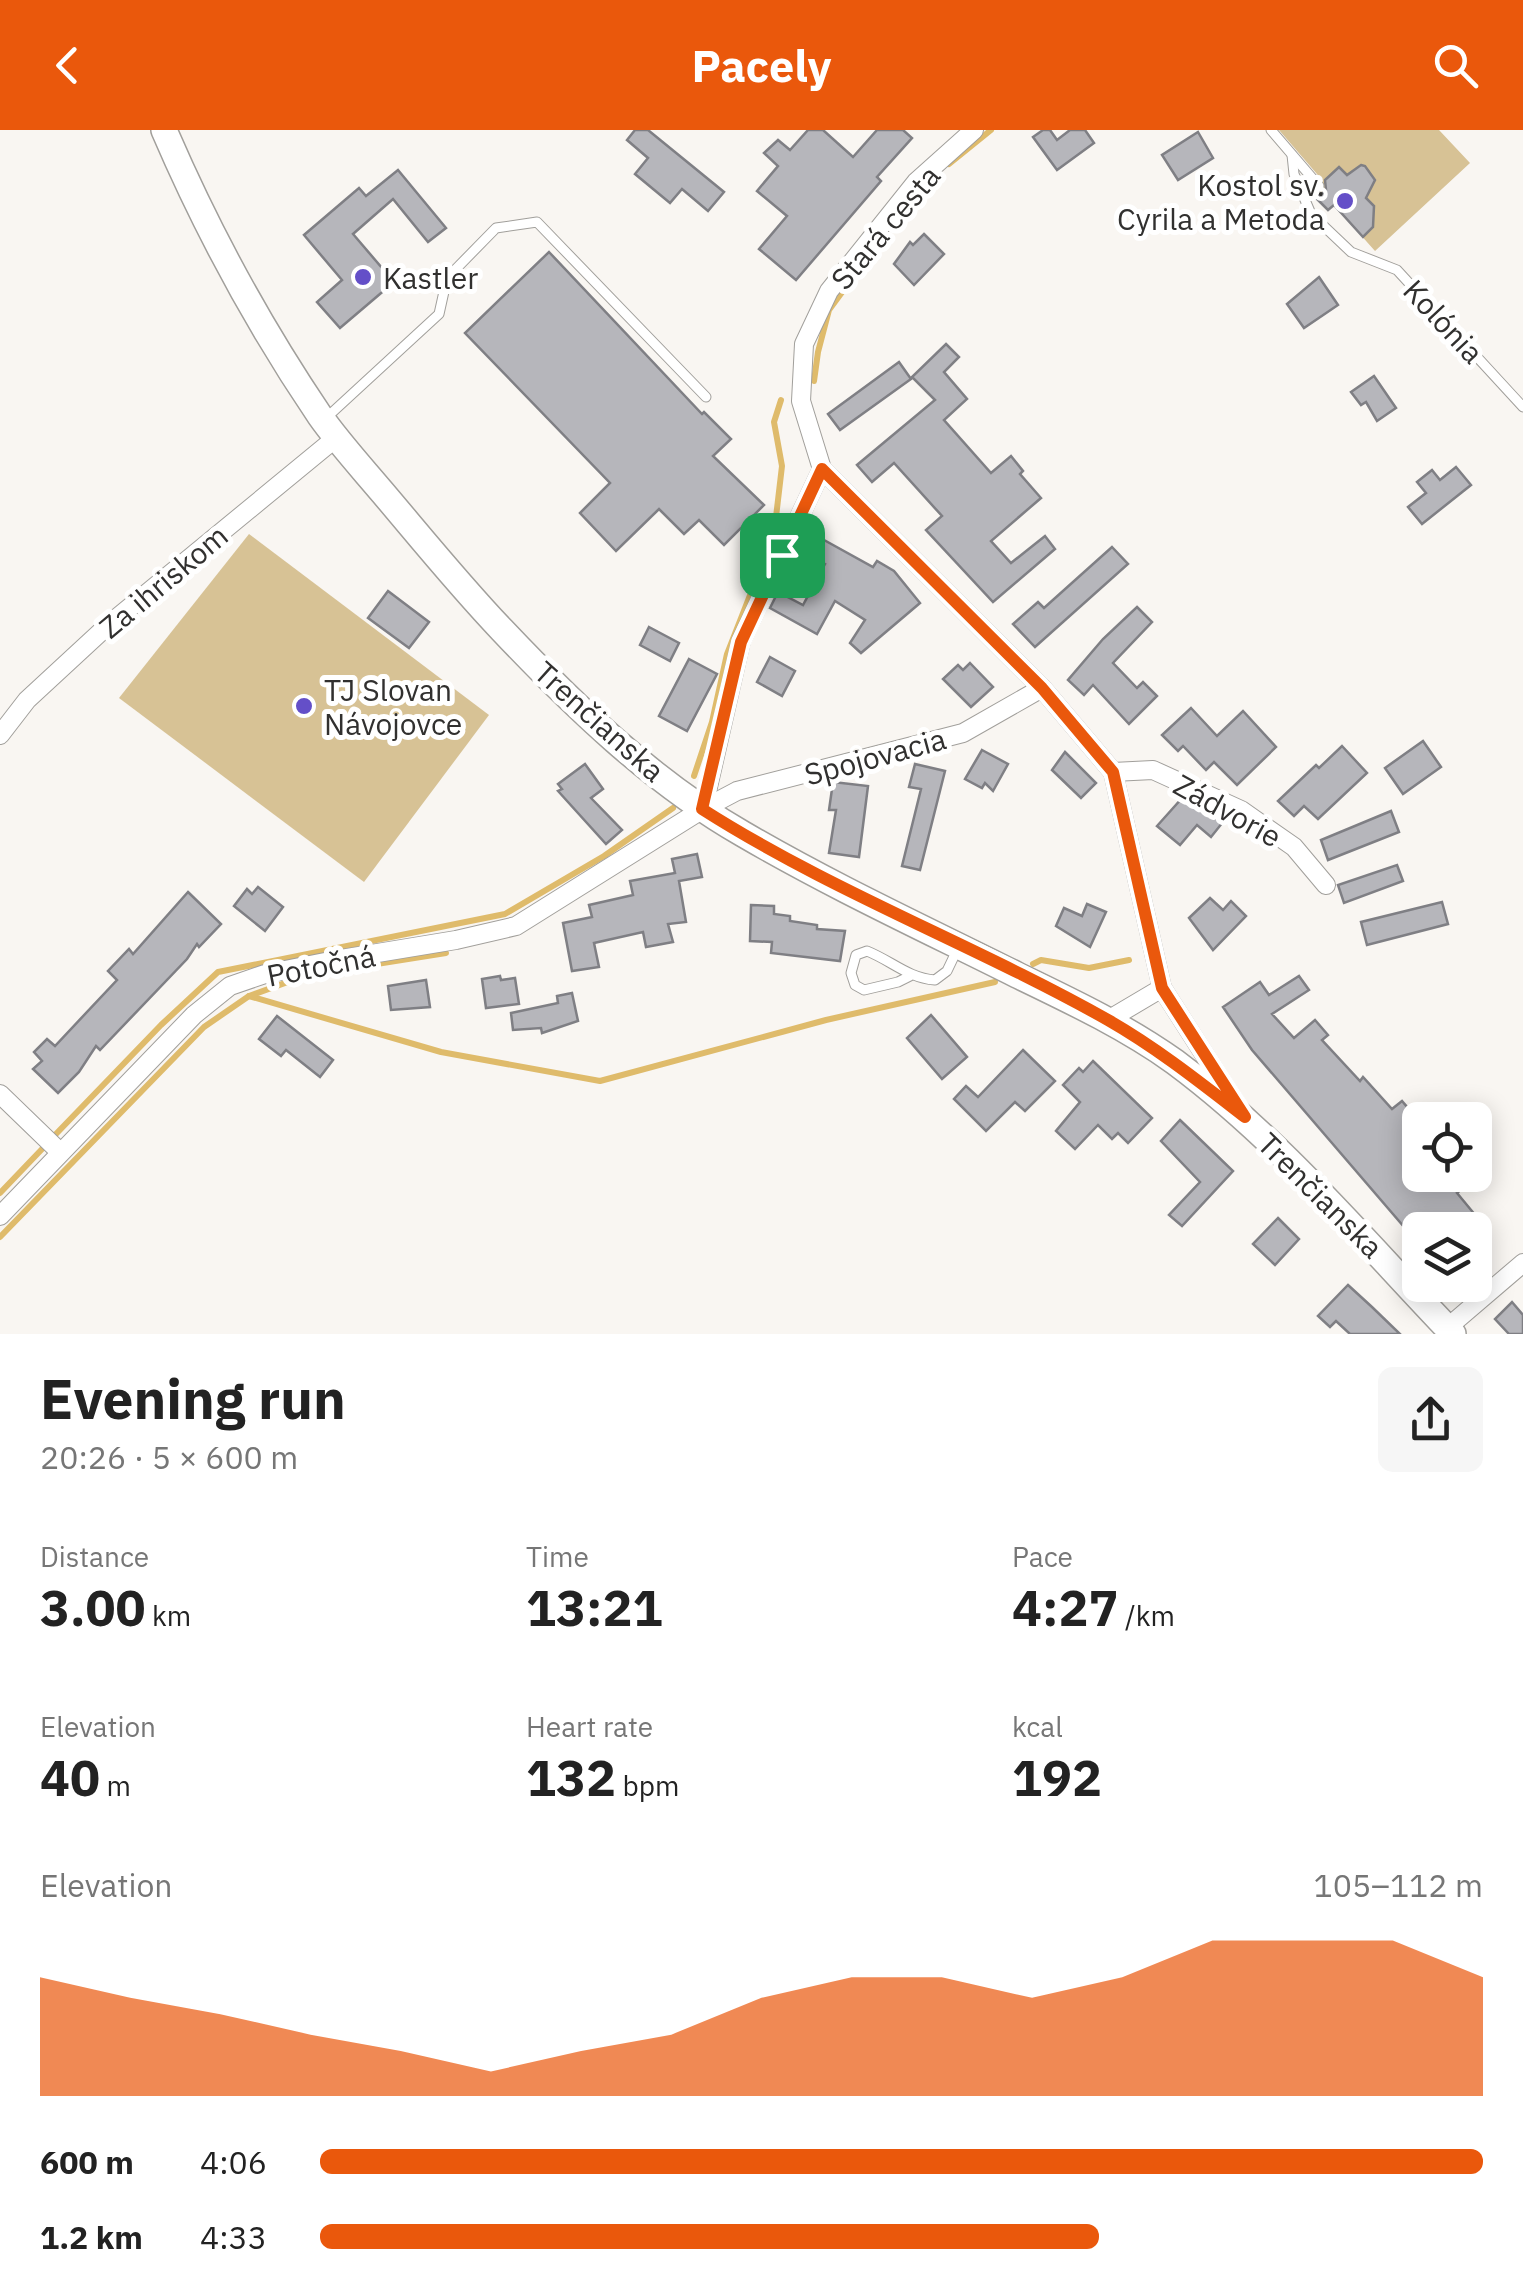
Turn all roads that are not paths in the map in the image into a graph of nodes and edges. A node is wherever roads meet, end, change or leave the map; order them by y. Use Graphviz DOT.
graph roads {
  1 [pos="164,130"];
  2 [pos="974,130"];
  3 [pos="1271,130"];
  4 [pos="1292,155"];
  5 [pos="1318,186"];
  6 [pos="706,397"];
  7 [pos="1523,407"];
  8 [pos="330,429"];
  9 [pos="822,469"];
  10 [pos="1042,688"];
  11 [pos="0,735"];
  12 [pos="1113,772"];
  13 [pos="702,809"];
  14 [pos="1326,885"];
  15 [pos="959,946"];
  16 [pos="910,976"];
  17 [pos="1162,988"];
  18 [pos="1108,1020"];
  19 [pos="0,1094"];
  20 [pos="1245,1117"];
  21 [pos="60,1152"];
  22 [pos="0,1216"];
  23 [pos="1523,1262"];
  24 [pos="1450,1331"];
  1 -- 8 [label="main road, Trenčianska"];
  2 -- 9 [label="street, Stará cesta"];
  3 -- 4 [label="lane, Kolónia"];
  4 -- 5 [label="lane, Kolónia"];
  4 -- 7 [label="lane, Kolónia"];
  6 -- 8 [label="lane"];
  8 -- 11 [label="street, Za ihriskom"];
  8 -- 13 [label="main road, Trenčianska"];
  9 -- 10 [label="street, Stará cesta"];
  9 -- 13 [label="street"];
  10 -- 12 [label="street, Stará cesta"];
  10 -- 13 [label="street, Spojovacia"];
  12 -- 14 [label="street, Zádvorie"];
  12 -- 17 [label="street, Stará cesta"];
  13 -- 15 [label="main road, Trenčianska"];
  13 -- 21 [label="street, Potočná"];
  15 -- 16 [label="lane"];
  15 -- 18 [label="main road, Trenčianska"];
  16 -- 16 [label="lane"];
  17 -- 18 [label="street"];
  17 -- 20 [label="street, Stará cesta"];
  18 -- 20 [label="main road, Trenčianska"];
  19 -- 21 [label="street"];
  20 -- 24 [label="main road, Trenčianska"];
  21 -- 22 [label="street, Potočná"];
  23 -- 24 [label="street"];
}
